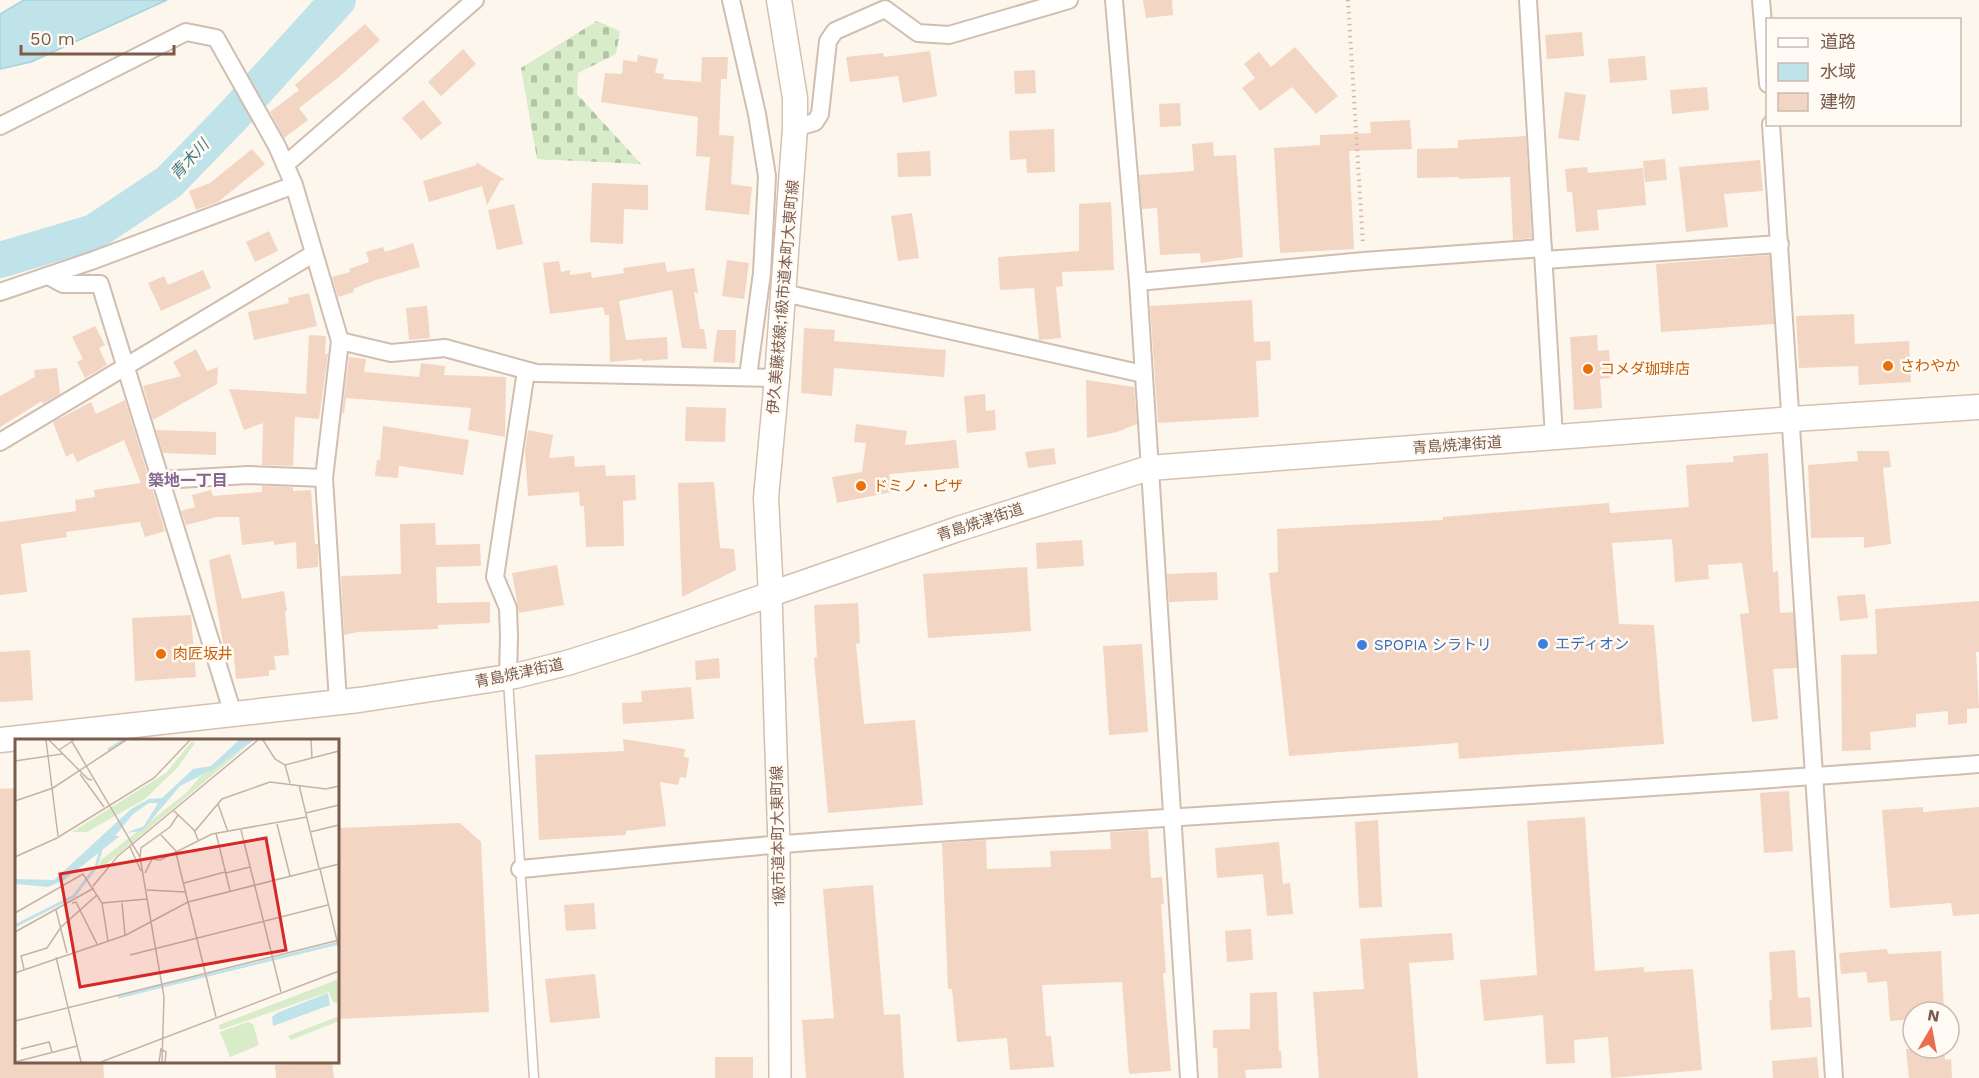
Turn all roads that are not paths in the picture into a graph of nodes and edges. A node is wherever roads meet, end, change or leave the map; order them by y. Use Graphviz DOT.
graph roads {
  1 [pos="475,0"];
  2 [pos="731,0"];
  3 [pos="779,0"];
  4 [pos="1069,0"];
  5 [pos="1114,0"];
  6 [pos="1528,0"];
  7 [pos="1761,0"];
  8 [pos="1766,70"];
  9 [pos="0,126"];
  10 [pos="1771,126"];
  11 [pos="795,128"];
  12 [pos="285,165"];
  13 [pos="294,185"];
  14 [pos="1780,244"];
  15 [pos="313,254"];
  16 [pos="1543,254"];
  17 [pos="48,276"];
  18 [pos="1138,282"];
  19 [pos="0,292"];
  20 [pos="784,293"];
  21 [pos="340,342"];
  22 [pos="125,366"];
  23 [pos="526,370"];
  24 [pos="1143,374"];
  25 [pos="748,376"];
  26 [pos="777,378"];
  27 [pos="1979,407"];
  28 [pos="1794,419"];
  29 [pos="1554,437"];
  30 [pos="0,442"];
  31 [pos="1149,468"];
  32 [pos="324,478"];
  33 [pos="160,480"];
  34 [pos="771,595"];
  35 [pos="508,677"];
  36 [pos="338,702"];
  37 [pos="233,714"];
  38 [pos="0,740"];
  39 [pos="1979,765"];
  40 [pos="1817,777"];
  41 [pos="1173,817"];
  42 [pos="779,844"];
  43 [pos="520,869"];
  44 [pos="534,1078"];
  45 [pos="780,1078"];
  46 [pos="1190,1078"];
  47 [pos="1834,1078"];
  1 -- 12 [label="street"];
  2 -- 25 [label="street"];
  3 -- 11 [label="main road, 伊久美藤枝線;1級市道本町大東町線"];
  4 -- 11 [label="street"];
  5 -- 18 [label="street"];
  6 -- 16 [label="street"];
  7 -- 8 [label="street"];
  9 -- 12 [label="street"];
  10 -- 14 [label="street"];
  11 -- 20 [label="main road, 伊久美藤枝線;1級市道本町大東町線"];
  12 -- 13 [label="street"];
  13 -- 15 [label="street"];
  13 -- 17 [label="street"];
  14 -- 16 [label="street"];
  14 -- 28 [label="street"];
  15 -- 21 [label="street"];
  15 -- 22 [label="street"];
  16 -- 18 [label="street"];
  16 -- 29 [label="street"];
  17 -- 19 [label="street"];
  17 -- 22 [label="street"];
  18 -- 24 [label="street"];
  20 -- 24 [label="street"];
  20 -- 26 [label="main road, 伊久美藤枝線;1級市道本町大東町線"];
  21 -- 23 [label="street"];
  21 -- 32 [label="street"];
  22 -- 30 [label="street"];
  22 -- 33 [label="street"];
  23 -- 25 [label="street"];
  23 -- 35 [label="street"];
  24 -- 31 [label="street"];
  25 -- 26 [label="street"];
  26 -- 34 [label="main road, 伊久美藤枝線;1級市道本町大東町線"];
  27 -- 28 [label="main road, 青島焼津街道"];
  28 -- 29 [label="main road, 青島焼津街道"];
  28 -- 40 [label="street"];
  29 -- 31 [label="main road, 青島焼津街道"];
  31 -- 34 [label="main road, 青島焼津街道"];
  31 -- 41 [label="street"];
  32 -- 33 [label="street"];
  32 -- 36 [label="street"];
  33 -- 37 [label="street"];
  34 -- 35 [label="main road, 青島焼津街道"];
  34 -- 42 [label="street, 1級市道本町大東町線"];
  35 -- 36 [label="main road, 青島焼津街道"];
  35 -- 43 [label="lane"];
  36 -- 37 [label="main road, 青島焼津街道"];
  37 -- 38 [label="main road, 青島焼津街道"];
  39 -- 40 [label="street"];
  40 -- 41 [label="street"];
  40 -- 47 [label="street"];
  41 -- 42 [label="street"];
  41 -- 46 [label="street"];
  42 -- 43 [label="street"];
  42 -- 45 [label="street, 1級市道本町大東町線"];
  43 -- 44 [label="lane"];
}
